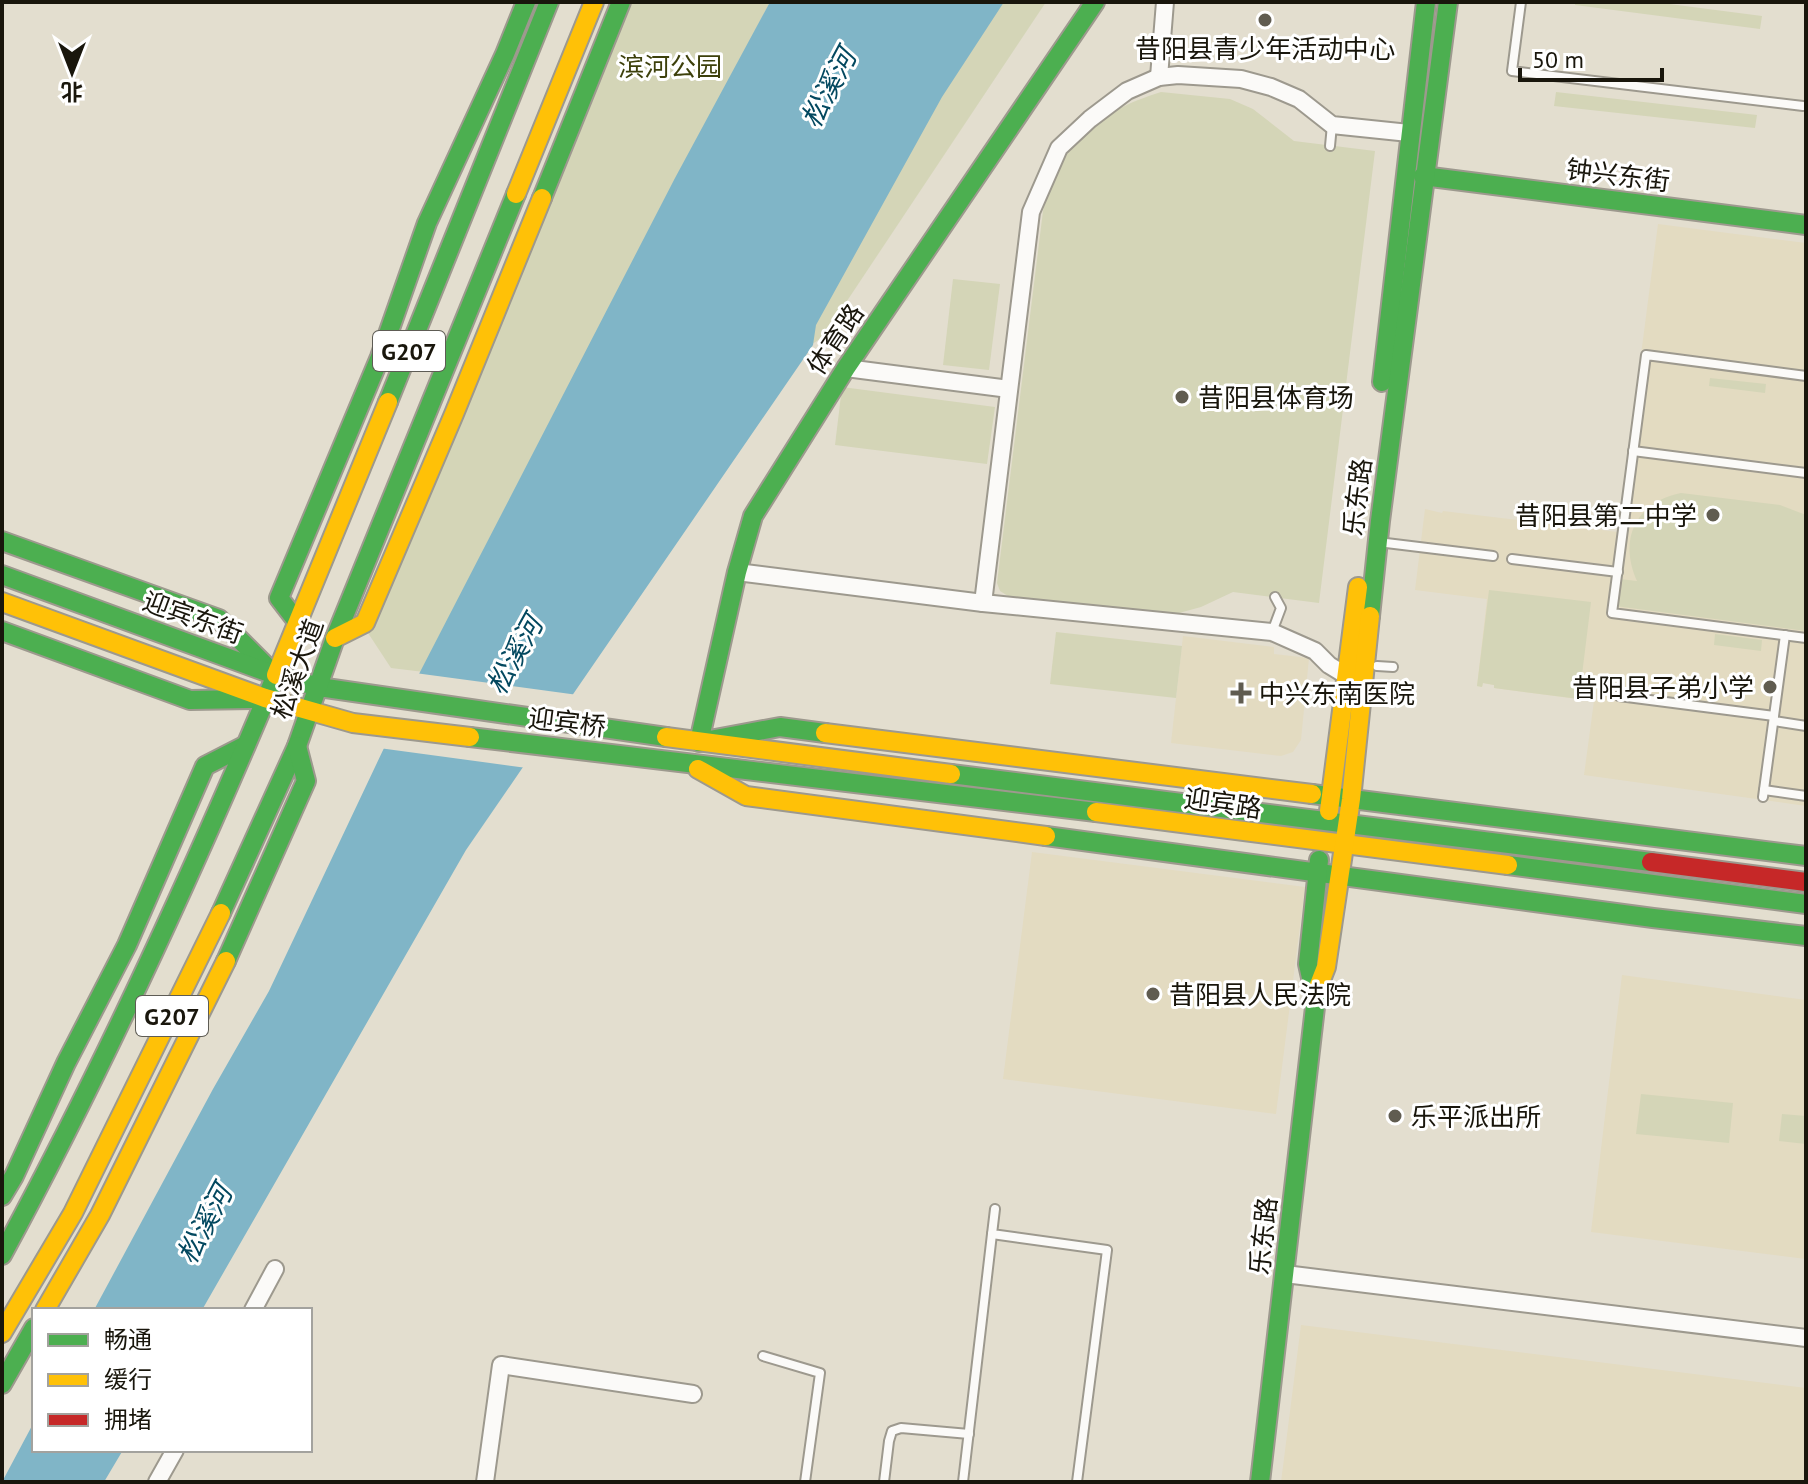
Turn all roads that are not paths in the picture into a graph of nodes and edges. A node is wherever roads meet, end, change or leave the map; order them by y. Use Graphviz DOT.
graph roads {
  1 [pos="526,2"];
  2 [pos="549,2"];
  3 [pos="594,2"];
  4 [pos="621,2"];
  5 [pos="1095,2"];
  6 [pos="1165,2"];
  7 [pos="1426,2"];
  8 [pos="1448,2"];
  9 [pos="1521,2"];
  10 [pos="1159,77"];
  11 [pos="1803,106"];
  12 [pos="1332,125"];
  13 [pos="1409,133"];
  14 [pos="1330,146"];
  15 [pos="1423,176"];
  16 [pos="1806,225"];
  17 [pos="846,368"];
  18 [pos="1806,376"];
  19 [pos="1009,389"];
  20 [pos="1633,451"];
  21 [pos="1806,473"];
  22 [pos="2,541"];
  23 [pos="1377,542"];
  24 [pos="1493,556"];
  25 [pos="1512,559"];
  26 [pos="737,572"];
  27 [pos="1618,572"];
  28 [pos="2,575"];
  29 [pos="1275,597"];
  30 [pos="2,602"];
  31 [pos="983,603"];
  32 [pos="299,624"];
  33 [pos="2,631"];
  34 [pos="1272,632"];
  35 [pos="1785,635"];
  36 [pos="335,638"];
  37 [pos="1806,638"];
  38 [pos="1377,666"];
  39 [pos="1393,667"];
  40 [pos="275,675"];
  41 [pos="1347,676"];
  42 [pos="319,687"];
  43 [pos="369,696"];
  44 [pos="1619,696"];
  45 [pos="265,698"];
  46 [pos="308,712"];
  47 [pos="1774,719"];
  48 [pos="353,723"];
  49 [pos="1806,726"];
  50 [pos="644,734"];
  51 [pos="699,742"];
  52 [pos="244,746"];
  53 [pos="297,746"];
  54 [pos="633,755"];
  55 [pos="1025,757"];
  56 [pos="686,763"];
  57 [pos="1023,781"];
  58 [pos="1332,796"];
  59 [pos="1806,796"];
  60 [pos="1351,799"];
  61 [pos="1020,802"];
  62 [pos="1327,821"];
  63 [pos="1346,823"];
  64 [pos="1016,831"];
  65 [pos="1669,840"];
  66 [pos="1323,843"];
  67 [pos="1342,846"];
  68 [pos="1806,856"];
  69 [pos="1667,865"];
  70 [pos="1317,872"];
  71 [pos="1338,874"];
  72 [pos="1806,882"];
  73 [pos="1658,885"];
  74 [pos="1806,904"];
  75 [pos="1653,918"];
  76 [pos="1806,936"];
  77 [pos="1315,996"];
  78 [pos="2,1196"];
  79 [pos="995,1209"];
  80 [pos="992,1234"];
  81 [pos="2,1255"];
  82 [pos="275,1269"];
  83 [pos="1285,1274"];
  84 [pos="46,1308"];
  85 [pos="254,1308"];
  86 [pos="32,1332"];
  87 [pos="2,1333"];
  88 [pos="1806,1338"];
  89 [pos="763,1356"];
  90 [pos="2,1384"];
  91 [pos="693,1394"];
  92 [pos="969,1434"];
  93 [pos="174,1452"];
  94 [pos="157,1482"];
  95 [pos="485,1482"];
  96 [pos="805,1482"];
  97 [pos="884,1482"];
  98 [pos="963,1482"];
  99 [pos="1077,1482"];
  100 [pos="1260,1482"];
  1 -- 32 [label="main road"];
  2 -- 32 [label="main road, 松溪大道 / G207"];
  3 -- 36 [label="main road, 松溪大道 / G207"];
  4 -- 36 [label="main road"];
  5 -- 17 [label="main road, 体育路"];
  6 -- 10 [label="street"];
  7 -- 13 [label="main road, 乐东路"];
  8 -- 15 [label="main road, 乐东路"];
  9 -- 11 [label="lane"];
  10 -- 12 [label="street"];
  10 -- 19 [label="street"];
  12 -- 13 [label="street"];
  12 -- 14 [label="lane"];
  13 -- 41 [label="main road, 乐东路"];
  15 -- 16 [label="main road, 钟兴东街"];
  15 -- 23 [label="main road, 乐东路"];
  17 -- 19 [label="street"];
  17 -- 26 [label="main road, 体育路"];
  18 -- 20 [label="lane"];
  19 -- 31 [label="street"];
  20 -- 21 [label="lane"];
  20 -- 27 [label="lane"];
  22 -- 40 [label="main road"];
  23 -- 24 [label="lane"];
  23 -- 60 [label="main road, 乐东路"];
  25 -- 27 [label="lane"];
  26 -- 31 [label="street"];
  26 -- 51 [label="main road, 体育路"];
  27 -- 35 [label="lane"];
  28 -- 40 [label="main road, 迎宾东街"];
  29 -- 34 [label="lane"];
  30 -- 45 [label="main road, 迎宾东街"];
  31 -- 34 [label="street"];
  32 -- 40 [label="main road, 松溪大道 / G207"];
  33 -- 45 [label="main road"];
  34 -- 41 [label="street"];
  35 -- 37 [label="lane"];
  35 -- 47 [label="lane"];
  36 -- 42 [label="main road, 松溪大道 / G207"];
  38 -- 39 [label="lane"];
  40 -- 42 [label="main road, 迎宾东街"];
  40 -- 45 [label="main road, 松溪大道 / G207"];
  41 -- 58 [label="main road, 乐东路"];
  42 -- 43 [label="main road, 迎宾东街"];
  42 -- 46 [label="main road, 松溪大道 / G207"];
  43 -- 50 [label="main road, 迎宾桥"];
  44 -- 47 [label="lane"];
  45 -- 46 [label="main road, 迎宾东街"];
  45 -- 52 [label="main road, 松溪大道 / G207"];
  46 -- 48 [label="main road, 迎宾东街"];
  46 -- 53 [label="main road, 松溪大道 / G207"];
  47 -- 49 [label="lane"];
  47 -- 59 [label="lane"];
  48 -- 54 [label="main road, 迎宾桥"];
  50 -- 51 [label="main road, 迎宾路"];
  51 -- 55 [label="main road"];
  51 -- 57 [label="main road, 迎宾路"];
  52 -- 78 [label="main road"];
  52 -- 81 [label="main road, 松溪大道 / G207"];
  53 -- 84 [label="main road"];
  53 -- 87 [label="main road, 松溪大道 / G207"];
  54 -- 56 [label="main road, 迎宾路"];
  55 -- 57 [label="main road"];
  55 -- 58 [label="main road"];
  56 -- 61 [label="main road, 迎宾路"];
  56 -- 64 [label="main road"];
  57 -- 62 [label="main road, 迎宾路"];
  58 -- 60 [label="main road"];
  58 -- 62 [label="main road, 乐东路"];
  60 -- 63 [label="main road, 乐东路"];
  60 -- 65 [label="main road"];
  61 -- 64 [label="main road"];
  61 -- 66 [label="main road, 迎宾路"];
  62 -- 63 [label="main road, 迎宾路"];
  62 -- 66 [label="main road, 乐东路"];
  63 -- 67 [label="main road, 乐东路"];
  63 -- 69 [label="main road, 迎宾路"];
  64 -- 70 [label="main road"];
  65 -- 68 [label="main road"];
  65 -- 69 [label="main road"];
  66 -- 67 [label="main road, 迎宾路"];
  66 -- 70 [label="main road, 乐东路"];
  67 -- 71 [label="main road, 乐东路"];
  67 -- 73 [label="main road, 迎宾路"];
  69 -- 72 [label="main road, 迎宾路"];
  70 -- 71 [label="main road"];
  70 -- 77 [label="main road, 乐东路"];
  71 -- 75 [label="main road"];
  71 -- 77 [label="main road, 乐东路"];
  73 -- 74 [label="main road, 迎宾路"];
  73 -- 75 [label="main road"];
  75 -- 76 [label="main road"];
  77 -- 83 [label="main road, 乐东路"];
  79 -- 80 [label="lane"];
  80 -- 92 [label="lane"];
  80 -- 99 [label="lane"];
  82 -- 85 [label="street"];
  83 -- 88 [label="street"];
  83 -- 100 [label="main road, 乐东路"];
  86 -- 90 [label="main road"];
  89 -- 96 [label="lane"];
  91 -- 95 [label="street"];
  92 -- 97 [label="lane"];
  92 -- 98 [label="lane"];
  93 -- 94 [label="street"];
}
